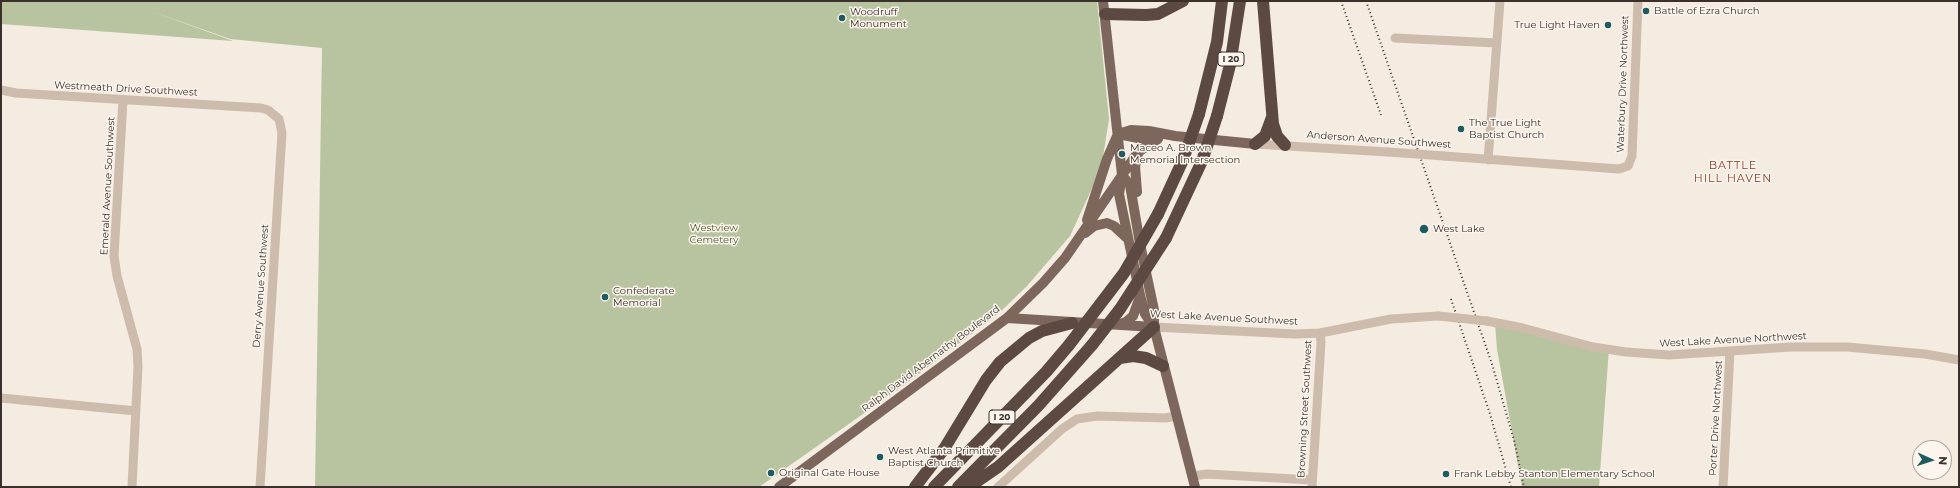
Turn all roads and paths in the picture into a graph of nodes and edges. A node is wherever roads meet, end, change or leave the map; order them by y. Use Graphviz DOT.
graph roads {
  1 [pos="1103,1"];
  2 [pos="1183,1"];
  3 [pos="1222,1"];
  4 [pos="1240,1"];
  5 [pos="1263,1"];
  6 [pos="1500,1"];
  7 [pos="1638,1"];
  8 [pos="1105,14"];
  9 [pos="1396,38"];
  10 [pos="1497,43"];
  11 [pos="1,90"];
  12 [pos="123,100"];
  13 [pos="251,107"];
  14 [pos="1272,117"];
  15 [pos="1118,134"];
  16 [pos="1175,136"];
  17 [pos="1158,138"];
  18 [pos="1255,144"];
  19 [pos="1284,146"];
  20 [pos="1138,152"];
  21 [pos="1488,160"];
  22 [pos="1628,166"];
  23 [pos="1122,175"];
  24 [pos="1082,235"];
  25 [pos="1127,238"];
  26 [pos="1140,295"];
  27 [pos="1438,316"];
  28 [pos="1007,318"];
  29 [pos="1072,323"];
  30 [pos="1119,325"];
  31 [pos="1154,327"];
  32 [pos="1320,333"];
  33 [pos="1730,351"];
  34 [pos="1120,358"];
  35 [pos="1959,360"];
  36 [pos="1163,366"];
  37 [pos="1,398"];
  38 [pos="136,411"];
  39 [pos="1176,416"];
  40 [pos="1193,476"];
  41 [pos="1312,483"];
  42 [pos="786,484"];
  43 [pos="132,487"];
  44 [pos="260,487"];
  45 [pos="779,487"];
  46 [pos="915,487"];
  47 [pos="934,487"];
  48 [pos="958,487"];
  49 [pos="969,487"];
  50 [pos="998,487"];
  51 [pos="1195,487"];
  52 [pos="1723,487"];
  1 -- 8 [label="main road"];
  2 -- 8 [label="highway"];
  3 -- 47 [label="highway, I 20, bridge"];
  4 -- 48 [label="highway, I 20, bridge"];
  5 -- 14 [label="highway"];
  6 -- 10 [label="street"];
  7 -- 22 [label="street, Waterbury Drive Northwest"];
  8 -- 15 [label="main road"];
  9 -- 10 [label="street"];
  10 -- 21 [label="street"];
  11 -- 12 [label="street, Westmeath Drive Southwest"];
  12 -- 13 [label="street, Westmeath Drive Southwest"];
  12 -- 38 [label="street, Emerald Avenue Southwest"];
  13 -- 44 [label="street, Derry Avenue Southwest"];
  14 -- 18 [label="highway"];
  14 -- 19 [label="highway"];
  15 -- 16 [label="main road, Anderson Avenue Southwest"];
  15 -- 17 [label="main road, Anderson Avenue Southwest"];
  15 -- 23 [label="main road"];
  15 -- 24 [label="main road"];
  16 -- 17 [label="main road, Anderson Avenue Southwest"];
  16 -- 18 [label="main road, Anderson Avenue Southwest"];
  17 -- 20 [label="main road"];
  18 -- 19 [label="street, Anderson Avenue Southwest"];
  19 -- 21 [label="street, Anderson Avenue Southwest, bridge"];
  20 -- 23 [label="main road, Ralph David Abernathy Boulevard"];
  20 -- 31 [label="main road"];
  21 -- 22 [label="street, Anderson Avenue Southwest"];
  23 -- 24 [label="main road, Ralph David Abernathy Boulevard"];
  23 -- 25 [label="main road"];
  23 -- 31 [label="main road"];
  24 -- 25 [label="main road"];
  24 -- 28 [label="main road, Ralph David Abernathy Boulevard"];
  25 -- 26 [label="main road"];
  26 -- 30 [label="main road"];
  26 -- 31 [label="main road"];
  27 -- 32 [label="street, West Lake Avenue Southwest"];
  27 -- 33 [label="street, West Lake Avenue Northwest, bridge"];
  28 -- 29 [label="main road, West Lake Avenue Southwest"];
  28 -- 42 [label="main road, Ralph David Abernathy Boulevard"];
  29 -- 30 [label="main road, West Lake Avenue Southwest"];
  29 -- 46 [label="highway"];
  30 -- 31 [label="main road, West Lake Avenue Southwest"];
  31 -- 32 [label="street, West Lake Avenue Southwest"];
  31 -- 34 [label="highway"];
  31 -- 36 [label="main road"];
  32 -- 41 [label="street, Browning Street Southwest"];
  33 -- 35 [label="street, West Lake Avenue Northwest"];
  33 -- 52 [label="street, Porter Drive Northwest"];
  34 -- 36 [label="highway"];
  34 -- 49 [label="highway"];
  36 -- 39 [label="main road"];
  37 -- 38 [label="street"];
  38 -- 43 [label="street, Emerald Avenue Southwest"];
  39 -- 40 [label="main road"];
  39 -- 50 [label="street"];
  40 -- 41 [label="street"];
  40 -- 51 [label="main road"];
  42 -- 45 [label="main road, Ralph David Abernathy Boulevard"];
}
